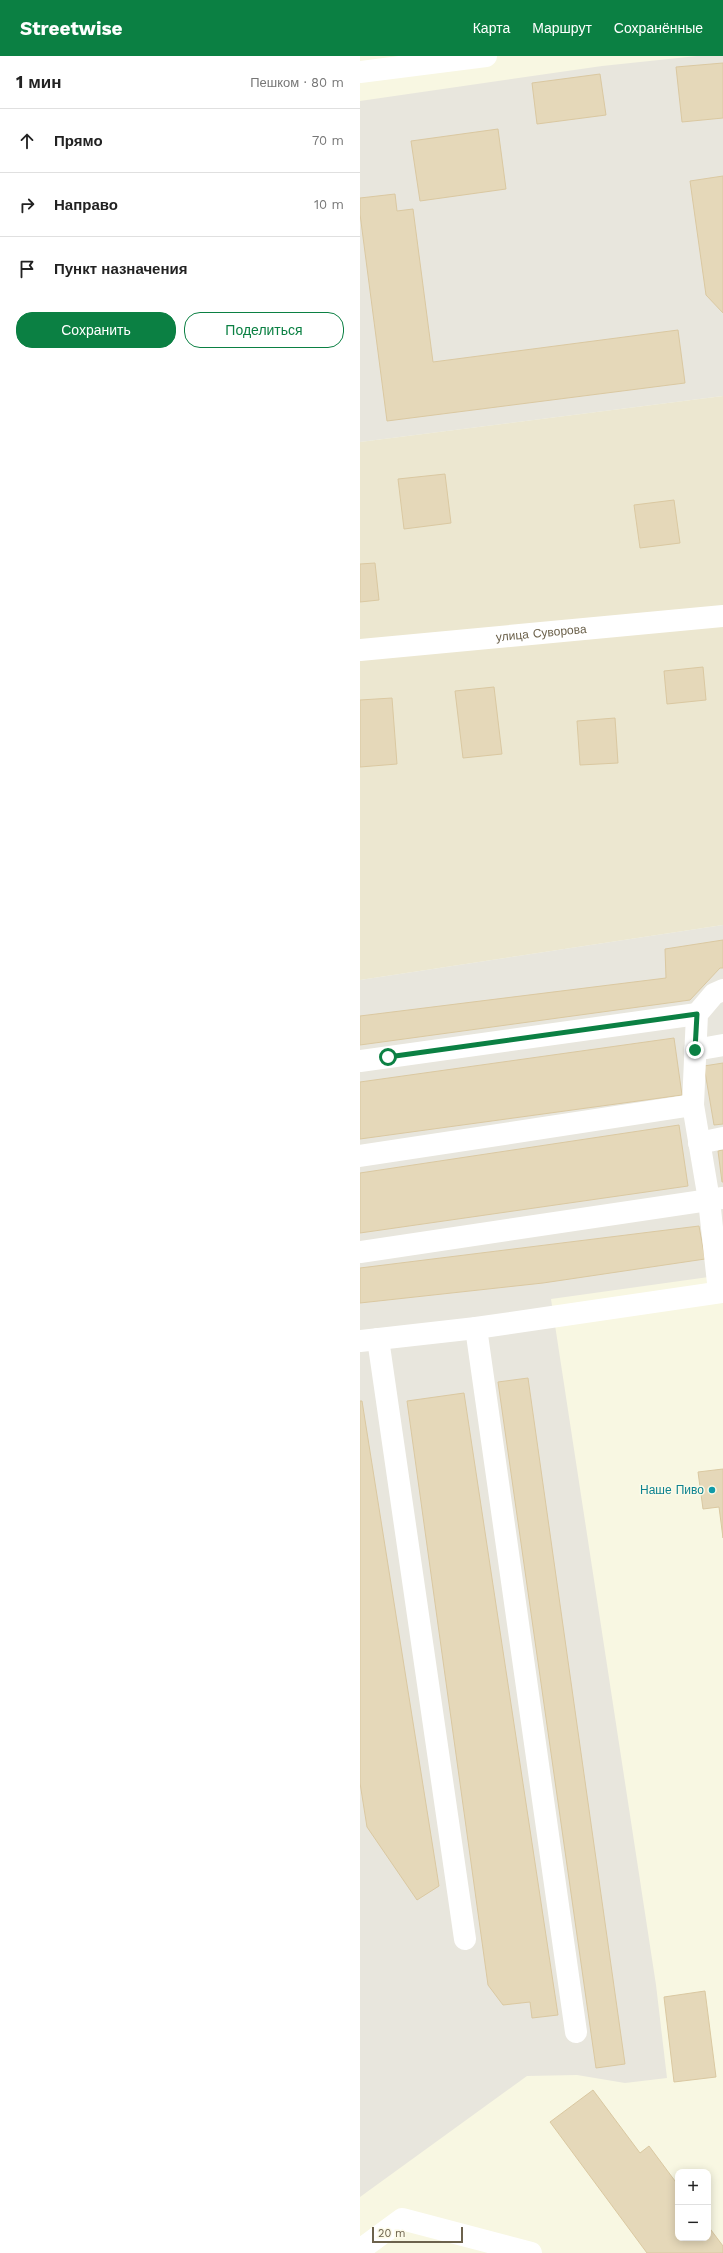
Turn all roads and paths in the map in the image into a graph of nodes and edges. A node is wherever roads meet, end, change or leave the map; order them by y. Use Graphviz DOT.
graph roads {
  1 [pos="486,56"];
  2 [pos="360,72"];
  3 [pos="723,616"];
  4 [pos="360,650"];
  5 [pos="723,990"];
  6 [pos="697,1014"];
  7 [pos="723,1045"];
  8 [pos="695,1050"];
  9 [pos="360,1061"];
  10 [pos="692,1105"];
  11 [pos="723,1138"];
  12 [pos="699,1142"];
  13 [pos="360,1156"];
  14 [pos="716,1199"];
  15 [pos="360,1252"];
  16 [pos="721,1292"];
  17 [pos="476,1328"];
  18 [pos="369,1340"];
  19 [pos="465,1939"];
  20 [pos="576,2032"];
  21 [pos="360,2250"];
  22 [pos="531,2253"];
  1 -- 2 [label="street"];
  3 -- 4 [label="street, улица Суворова"];
  5 -- 6 [label="street"];
  6 -- 8 [label="street"];
  6 -- 9 [label="street"];
  7 -- 8 [label="street"];
  8 -- 10 [label="street"];
  10 -- 12 [label="street"];
  10 -- 13 [label="street"];
  11 -- 12 [label="street"];
  12 -- 14 [label="street"];
  14 -- 15 [label="street"];
  14 -- 16 [label="street"];
  16 -- 17 [label="street"];
  17 -- 18 [label="street"];
  17 -- 20 [label="street"];
  18 -- 19 [label="street"];
  21 -- 22 [label="street"];
}
